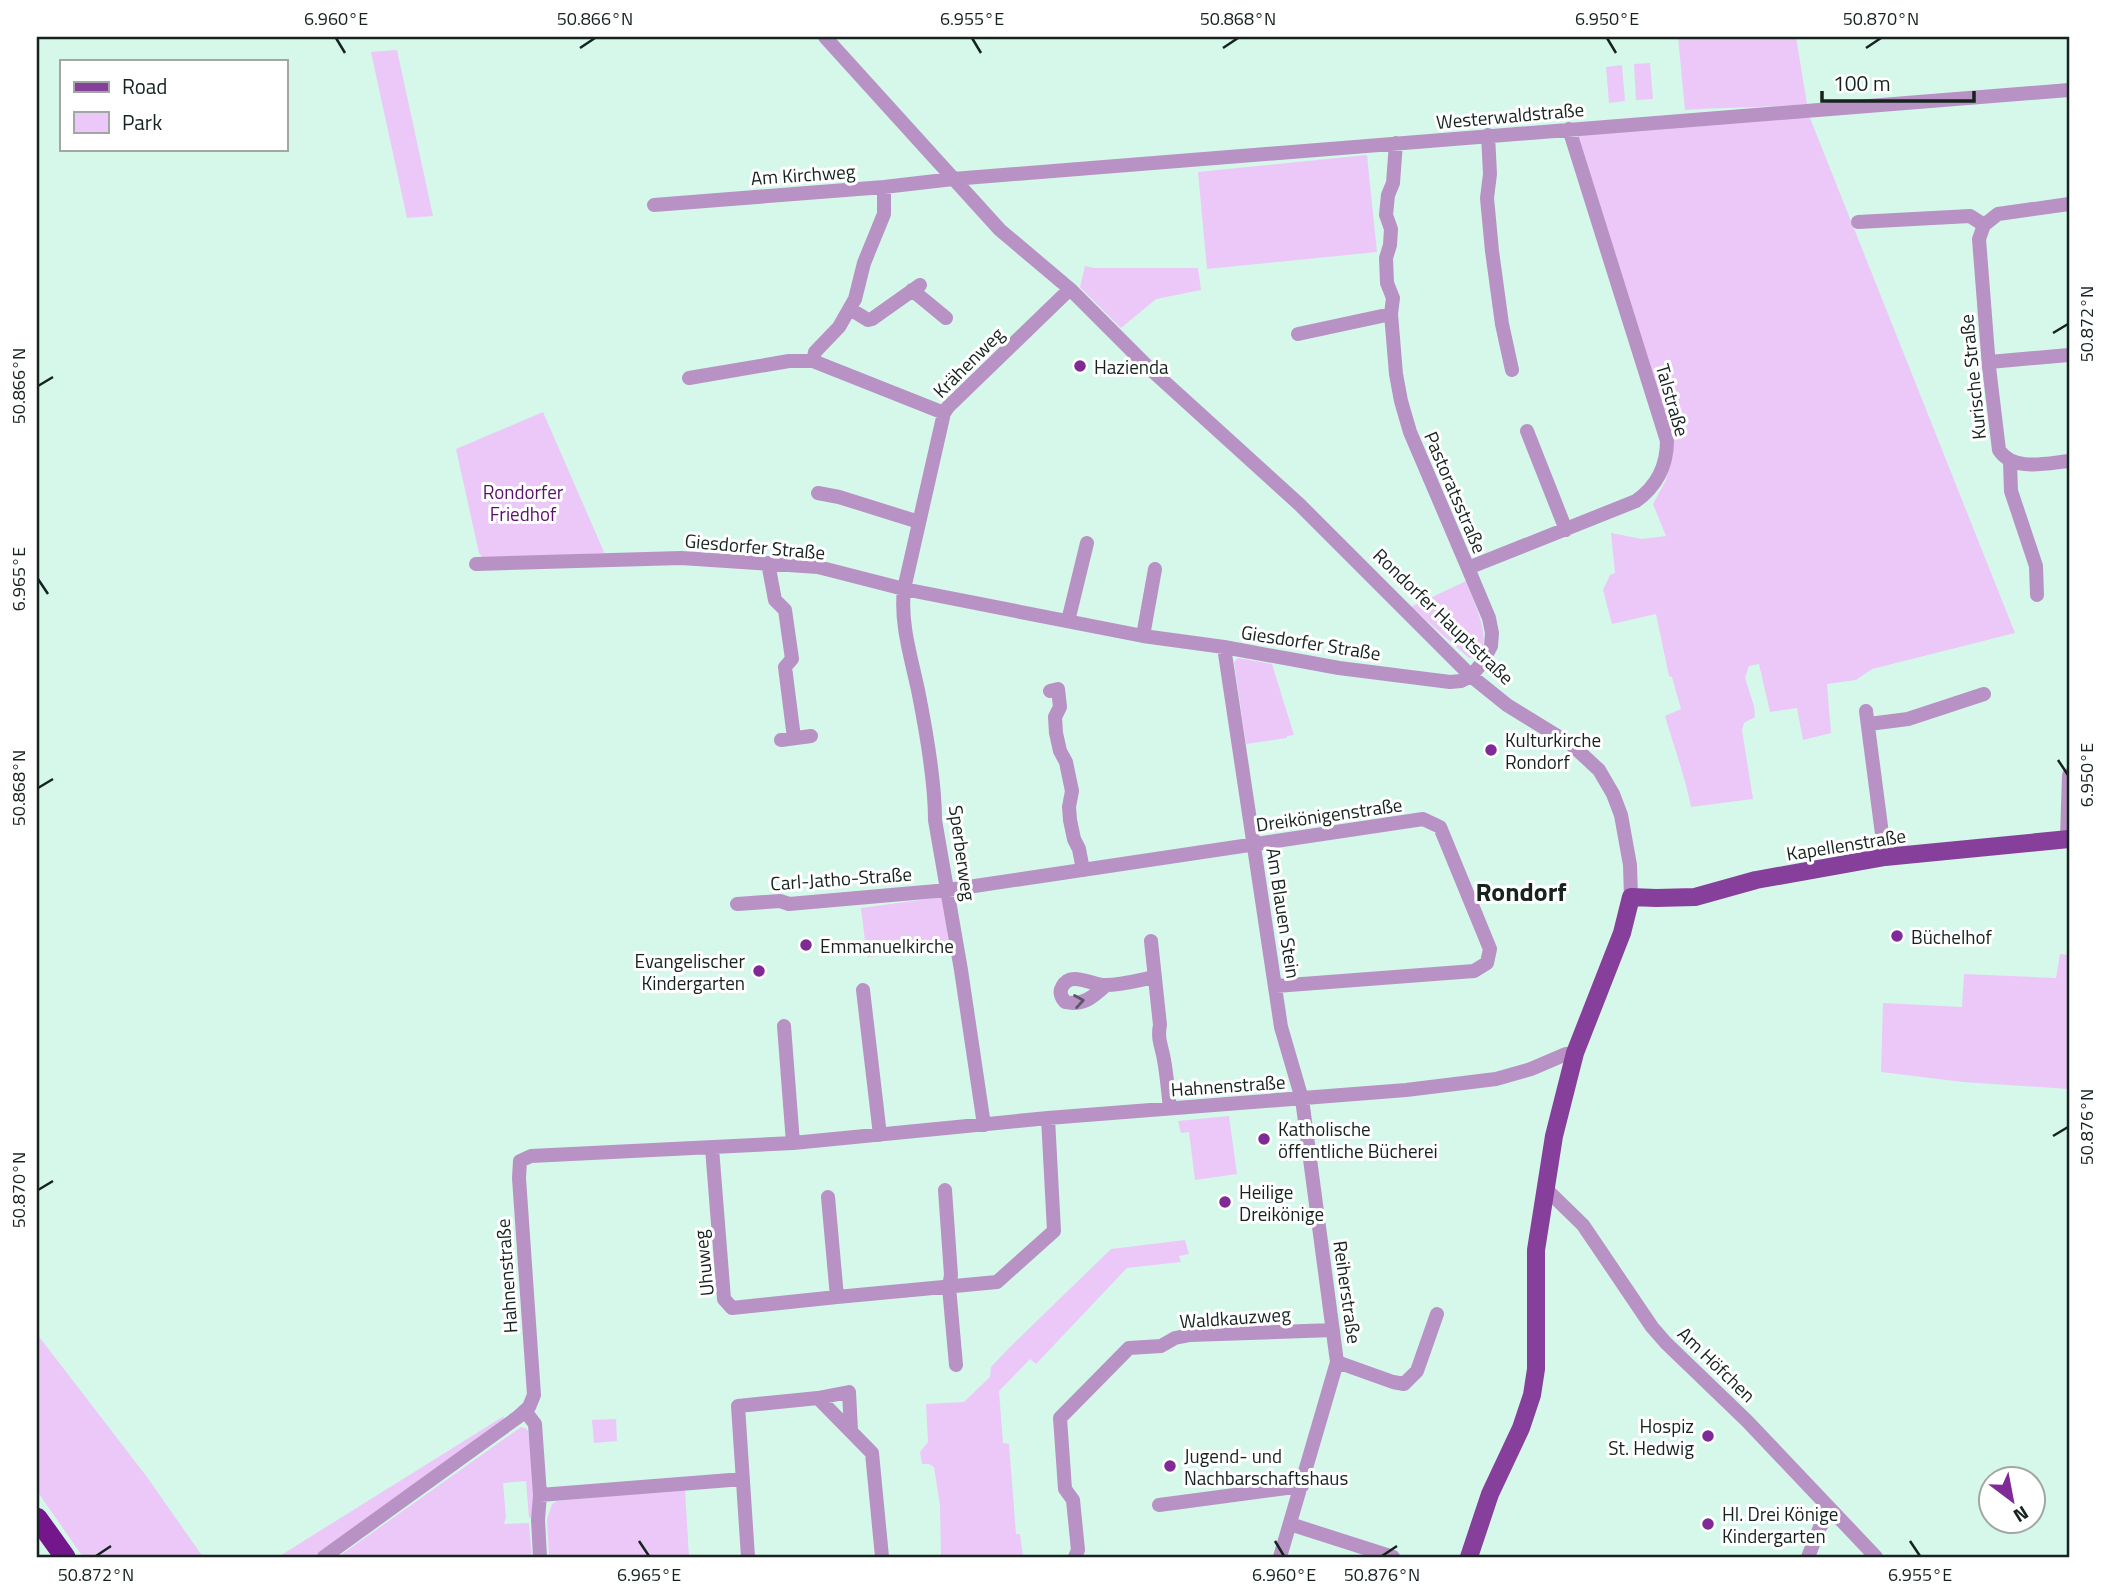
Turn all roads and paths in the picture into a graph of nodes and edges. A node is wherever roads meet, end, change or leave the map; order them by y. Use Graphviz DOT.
graph roads {
  1 [pos="825,37"];
  2 [pos="2069,90"];
  3 [pos="1569,129"];
  4 [pos="1488,135"];
  5 [pos="1396,143"];
  6 [pos="1100,168"];
  7 [pos="954,179"];
  8 [pos="1097,183"];
  9 [pos="884,187"];
  10 [pos="2069,204"];
  11 [pos="654,205"];
  12 [pos="1858,222"];
  13 [pos="1984,225"];
  14 [pos="1070,289"];
  15 [pos="850,309"];
  16 [pos="1391,314"];
  17 [pos="946,318"];
  18 [pos="1298,334"];
  19 [pos="2069,355"];
  20 [pos="813,361"];
  21 [pos="1989,362"];
  22 [pos="1512,370"];
  23 [pos="689,377"];
  24 [pos="944,413"];
  25 [pos="1527,431"];
  26 [pos="2069,461"];
  27 [pos="2010,462"];
  28 [pos="818,493"];
  29 [pos="919,522"];
  30 [pos="1566,530"];
  31 [pos="1087,543"];
  32 [pos="768,563"];
  33 [pos="476,564"];
  34 [pos="1468,568"];
  35 [pos="1156,569"];
  36 [pos="904,589"];
  37 [pos="2037,595"];
  38 [pos="1068,621"];
  39 [pos="1143,636"];
  40 [pos="1224,648"];
  41 [pos="1471,676"];
  42 [pos="1050,691"];
  43 [pos="1984,694"];
  44 [pos="811,736"];
  45 [pos="2069,775"];
  46 [pos="2068,839"];
  47 [pos="1254,844"];
  48 [pos="1885,857"];
  49 [pos="1083,870"];
  50 [pos="948,890"];
  51 [pos="1631,897"];
  52 [pos="737,904"];
  53 [pos="1151,941"];
  54 [pos="1154,977"];
  55 [pos="1105,986"];
  56 [pos="1276,986"];
  57 [pos="863,990"];
  58 [pos="784,1026"];
  59 [pos="1574,1053"];
  60 [pos="1302,1099"];
  61 [pos="1170,1108"];
  62 [pos="1048,1118"];
  63 [pos="984,1125"];
  64 [pos="880,1135"];
  65 [pos="793,1143"];
  66 [pos="712,1147"];
  67 [pos="1545,1188"];
  68 [pos="945,1191"];
  69 [pos="828,1197"];
  70 [pos="949,1287"];
  71 [pos="837,1297"];
  72 [pos="1437,1314"];
  73 [pos="1333,1329"];
  74 [pos="1337,1362"];
  75 [pos="956,1365"];
  76 [pos="818,1398"];
  77 [pos="525,1411"];
  78 [pos="851,1430"];
  79 [pos="743,1479"];
  80 [pos="1302,1486"];
  81 [pos="540,1495"];
  82 [pos="1159,1505"];
  83 [pos="1832,1511"];
  84 [pos="37,1518"];
  85 [pos="1290,1524"];
  86 [pos="65,1557"];
  87 [pos="324,1557"];
  88 [pos="540,1557"];
  89 [pos="748,1557"];
  90 [pos="882,1557"];
  91 [pos="1076,1557"];
  92 [pos="1280,1557"];
  93 [pos="1393,1557"];
  94 [pos="1469,1557"];
  95 [pos="1808,1557"];
  96 [pos="1875,1557"];
  1 -- 7 [label="street, Rondorfer Hauptstraße"];
  2 -- 3 [label="street, Westerwaldstraße"];
  3 -- 4 [label="street, Westerwaldstraße"];
  3 -- 30 [label="street, Talstraße"];
  4 -- 5 [label="street, Westerwaldstraße"];
  4 -- 22 [label="street"];
  5 -- 6 [label="street, Westerwaldstraße"];
  5 -- 16 [label="street, Pastoratsstraße"];
  6 -- 7 [label="street, Westerwaldstraße"];
  6 -- 8 [label="street"];
  7 -- 9 [label="street, Am Kirchweg"];
  7 -- 14 [label="street, Rondorfer Hauptstraße"];
  9 -- 11 [label="street, Am Kirchweg"];
  9 -- 15 [label="street"];
  10 -- 13 [label="street"];
  12 -- 13 [label="street"];
  13 -- 21 [label="street, Kurische Straße"];
  14 -- 24 [label="street, Krähenweg"];
  14 -- 41 [label="street, Rondorfer Hauptstraße"];
  15 -- 17 [label="street"];
  15 -- 20 [label="street"];
  16 -- 18 [label="street"];
  16 -- 34 [label="street, Pastoratsstraße"];
  19 -- 21 [label="street"];
  20 -- 23 [label="street"];
  20 -- 24 [label="street"];
  21 -- 27 [label="street, Kurische Straße"];
  24 -- 29 [label="street, Krähenweg"];
  25 -- 30 [label="street"];
  26 -- 27 [label="street"];
  27 -- 37 [label="street, Kurische Straße"];
  28 -- 29 [label="street"];
  29 -- 36 [label="street, Krähenweg"];
  30 -- 34 [label="street, Talstraße"];
  31 -- 38 [label="street"];
  32 -- 33 [label="street, Giesdorfer Straße"];
  32 -- 36 [label="street, Giesdorfer Straße"];
  32 -- 44 [label="street"];
  34 -- 41 [label="street, Pastoratsstraße"];
  35 -- 39 [label="street"];
  36 -- 38 [label="street, Giesdorfer Straße"];
  36 -- 50 [label="street, Sperberweg"];
  38 -- 39 [label="street, Giesdorfer Straße"];
  39 -- 40 [label="street, Giesdorfer Straße"];
  40 -- 41 [label="street, Giesdorfer Straße"];
  40 -- 47 [label="street, Am Blauen Stein"];
  41 -- 51 [label="street, Rondorfer Hauptstraße"];
  42 -- 49 [label="street"];
  43 -- 48 [label="street"];
  45 -- 46 [label="street"];
  46 -- 48 [label="main road, Kapellenstraße"];
  47 -- 49 [label="street, Dreikönigenstraße"];
  47 -- 56 [label="street, Am Blauen Stein"];
  47 -- 56 [label="street, Dreikönigenstraße"];
  48 -- 51 [label="main road, Kapellenstraße"];
  49 -- 50 [label="street, Dreikönigenstraße"];
  50 -- 52 [label="street, Carl-Jatho-Straße"];
  50 -- 63 [label="street, Sperberweg"];
  51 -- 59 [label="main road, Rondorfer Hauptstraße"];
  53 -- 54 [label="street"];
  54 -- 55 [label="street"];
  54 -- 61 [label="street"];
  56 -- 60 [label="street, Am Blauen Stein"];
  57 -- 64 [label="street"];
  58 -- 65 [label="street"];
  59 -- 60 [label="street, Hahnenstraße"];
  59 -- 67 [label="main road, Rondorfer Hauptstraße"];
  60 -- 61 [label="street, Hahnenstraße"];
  60 -- 73 [label="street, Reiherstraße"];
  61 -- 62 [label="street, Hahnenstraße"];
  62 -- 63 [label="street, Hahnenstraße"];
  62 -- 70 [label="street, Uhuweg"];
  63 -- 64 [label="street, Hahnenstraße"];
  64 -- 65 [label="street, Hahnenstraße"];
  65 -- 66 [label="street, Hahnenstraße"];
  66 -- 71 [label="street, Uhuweg"];
  66 -- 77 [label="street, Hahnenstraße"];
  67 -- 83 [label="street, Am Höfchen"];
  67 -- 94 [label="main road, Rondorfer Hauptstraße"];
  68 -- 70 [label="street"];
  69 -- 71 [label="street"];
  70 -- 71 [label="street, Uhuweg"];
  70 -- 75 [label="street"];
  72 -- 74 [label="street"];
  73 -- 74 [label="street, Reiherstraße"];
  73 -- 91 [label="street, Waldkauzweg"];
  74 -- 80 [label="street, Reiherstraße"];
  76 -- 78 [label="street"];
  76 -- 78 [label="street"];
  76 -- 79 [label="street"];
  77 -- 81 [label="street"];
  77 -- 87 [label="street"];
  78 -- 90 [label="street"];
  79 -- 81 [label="street"];
  79 -- 89 [label="street"];
  80 -- 82 [label="street"];
  80 -- 85 [label="street, Reiherstraße"];
  81 -- 88 [label="street"];
  83 -- 95 [label="street"];
  83 -- 96 [label="street, Am Höfchen"];
  84 -- 86 [label="highway"];
  85 -- 92 [label="street, Reiherstraße"];
  85 -- 93 [label="street"];
}
